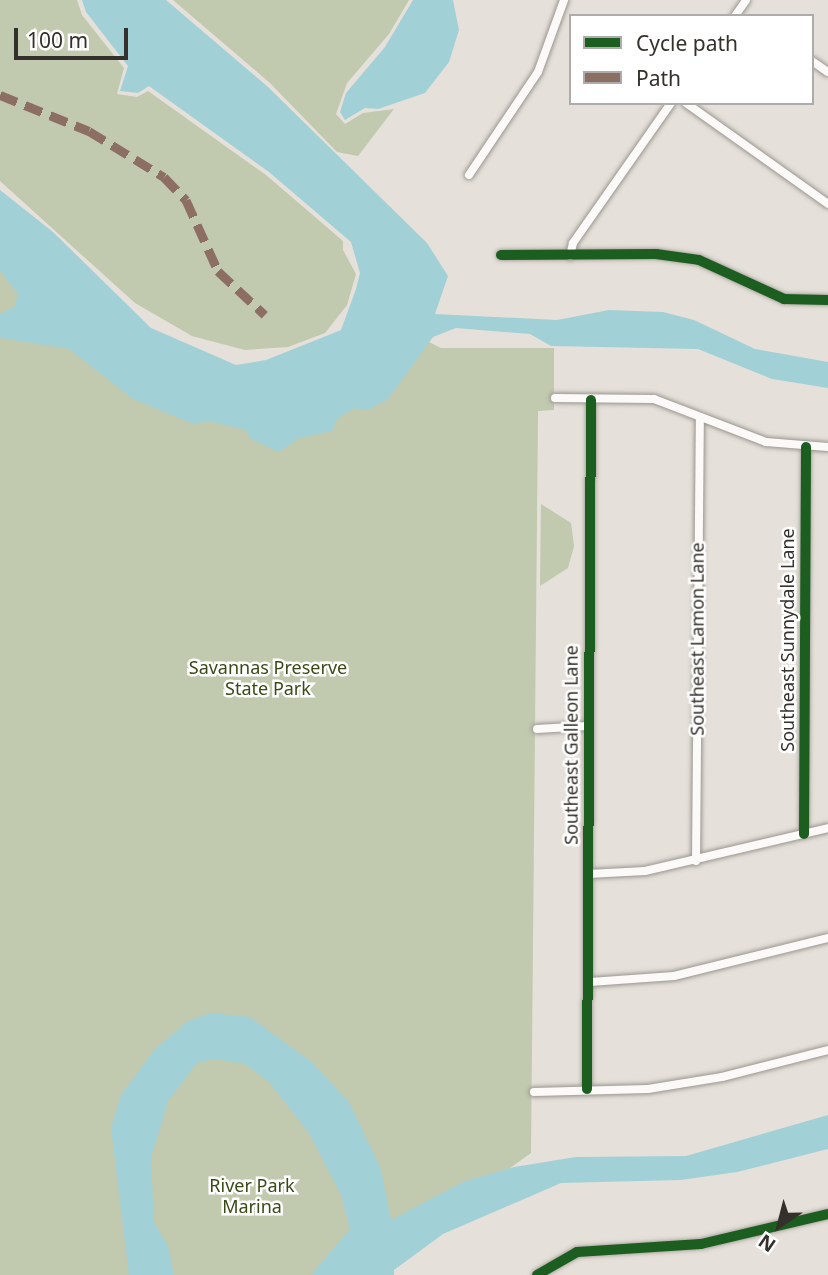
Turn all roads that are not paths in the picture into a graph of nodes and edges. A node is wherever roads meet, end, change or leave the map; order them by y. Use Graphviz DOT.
graph roads {
  1 [pos="564,0"];
  2 [pos="746,0"];
  3 [pos="737,13"];
  4 [pos="670,105"];
  5 [pos="689,105"];
  6 [pos="469,175"];
  7 [pos="828,204"];
  8 [pos="501,255"];
  9 [pos="569,256"];
  10 [pos="828,300"];
  11 [pos="555,398"];
  12 [pos="591,400"];
  13 [pos="700,417"];
  14 [pos="806,447"];
  15 [pos="828,447"];
  16 [pos="587,726"];
  17 [pos="537,729"];
  18 [pos="828,828"];
  19 [pos="804,834"];
  20 [pos="696,861"];
  21 [pos="588,874"];
  22 [pos="828,938"];
  23 [pos="590,982"];
  24 [pos="828,1051"];
  25 [pos="587,1089"];
  26 [pos="534,1091"];
  27 [pos="828,1214"];
  28 [pos="537,1275"];
  1 -- 6 [label="street"];
  2 -- 3 [label="street"];
  4 -- 9 [label="street"];
  5 -- 7 [label="street"];
  8 -- 9 [label="street"];
  9 -- 10 [label="street"];
  11 -- 12 [label="street"];
  12 -- 13 [label="street"];
  12 -- 16 [label="street, Southeast Galleon Lane"];
  13 -- 14 [label="street"];
  13 -- 20 [label="street, Southeast Lamon Lane"];
  14 -- 15 [label="street"];
  14 -- 19 [label="street, Southeast Sunnydale Lane"];
  16 -- 17 [label="street"];
  16 -- 21 [label="street, Southeast Galleon Lane"];
  18 -- 19 [label="street"];
  19 -- 20 [label="street"];
  20 -- 21 [label="street"];
  21 -- 23 [label="street, Southeast Galleon Lane"];
  22 -- 23 [label="street"];
  23 -- 25 [label="street, Southeast Galleon Lane"];
  24 -- 25 [label="street"];
  25 -- 26 [label="street"];
  27 -- 28 [label="street"];
}
